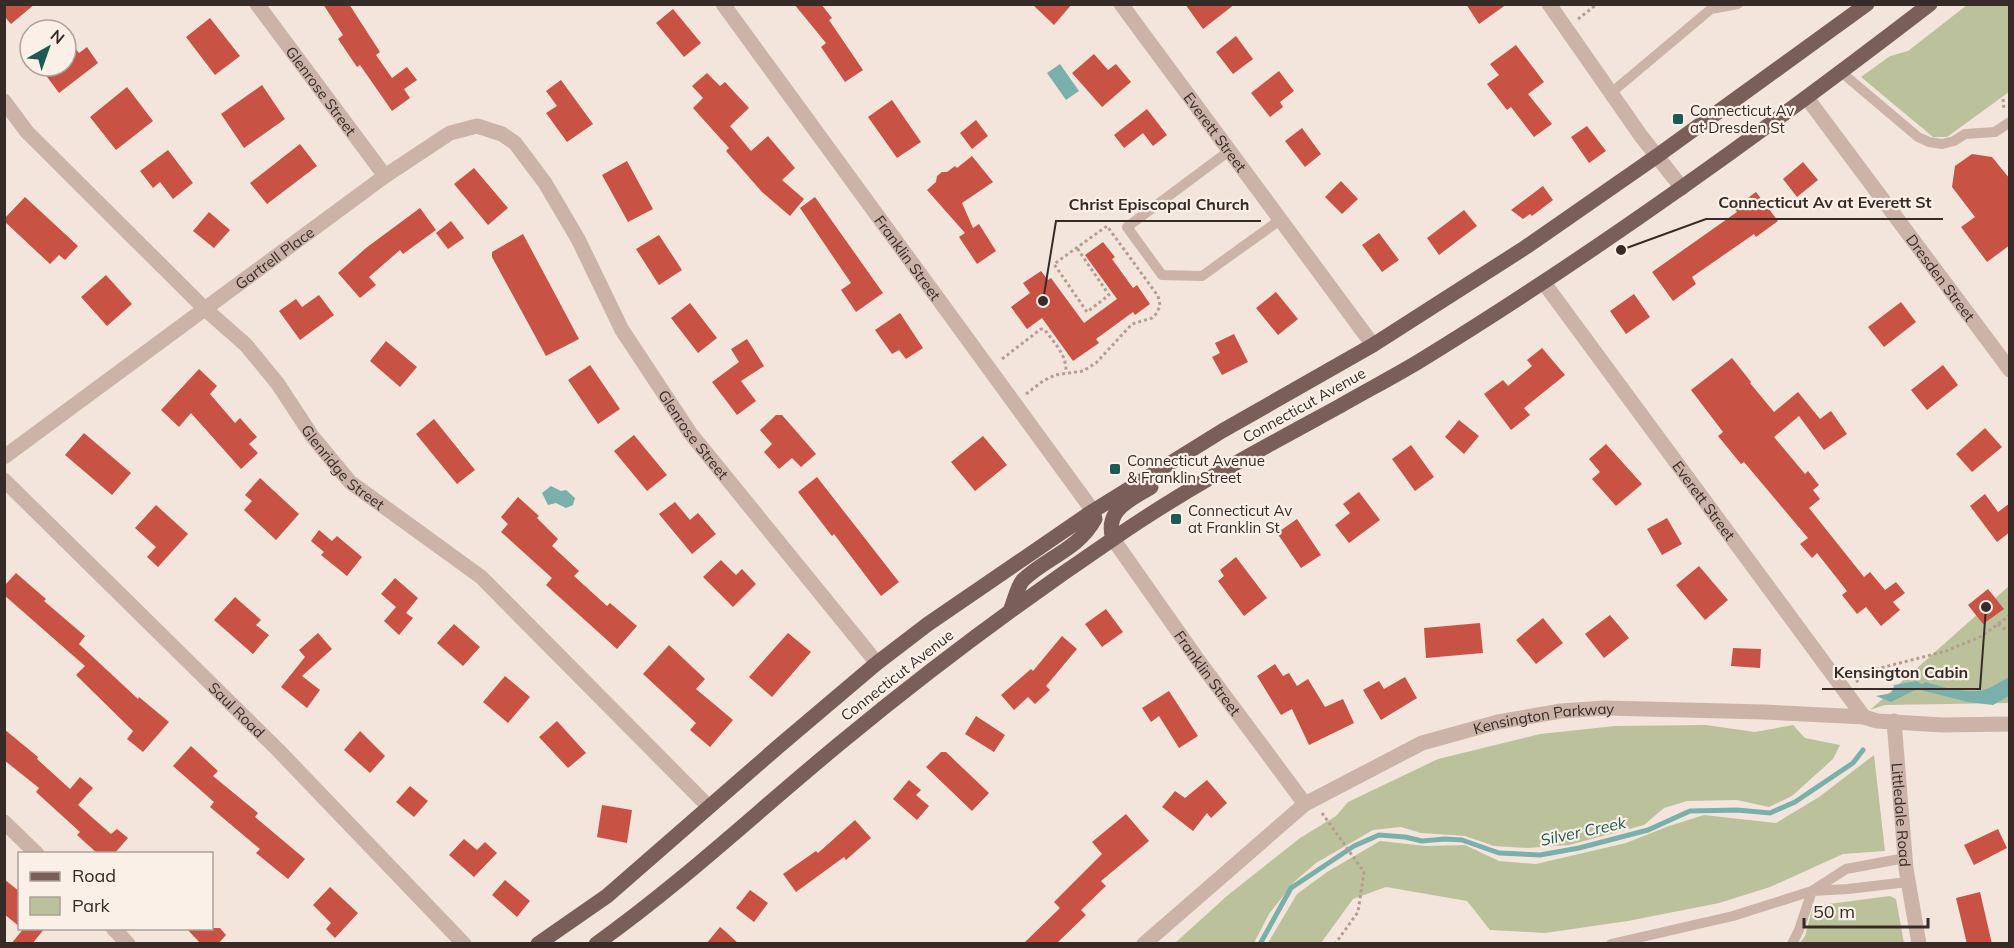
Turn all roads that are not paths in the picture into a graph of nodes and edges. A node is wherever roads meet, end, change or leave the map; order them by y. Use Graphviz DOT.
graph roads {
  1 [pos="257,4"];
  2 [pos="723,4"];
  3 [pos="1121,4"];
  4 [pos="1549,4"];
  5 [pos="1738,4"];
  6 [pos="1867,4"];
  7 [pos="1930,4"];
  8 [pos="1841,72"];
  9 [pos="1611,93"];
  10 [pos="1807,98"];
  11 [pos="4,102"];
  12 [pos="2005,120"];
  13 [pos="1229,151"];
  14 [pos="1658,156"];
  15 [pos="385,176"];
  16 [pos="545,183"];
  17 [pos="1682,188"];
  18 [pos="1280,219"];
  19 [pos="1544,283"];
  20 [pos="205,309"];
  21 [pos="1373,345"];
  22 [pos="2010,370"];
  23 [pos="4,457"];
  24 [pos="1176,459"];
  25 [pos="4,480"];
  26 [pos="1094,511"];
  27 [pos="1113,539"];
  28 [pos="1010,611"];
  29 [pos="878,663"];
  30 [pos="1864,717"];
  31 [pos="1894,721"];
  32 [pos="2010,723"];
  33 [pos="1305,804"];
  34 [pos="709,807"];
  35 [pos="4,822"];
  36 [pos="35,852"];
  37 [pos="1905,858"];
  38 [pos="1908,882"];
  39 [pos="1812,891"];
  40 [pos="115,930"];
  41 [pos="128,944"];
  42 [pos="464,944"];
  43 [pos="538,944"];
  44 [pos="596,944"];
  45 [pos="1144,944"];
  46 [pos="1611,944"];
  47 [pos="1792,944"];
  48 [pos="1919,944"];
  1 -- 15 [label="street, Glenrose Street"];
  2 -- 26 [label="street, Franklin Street"];
  3 -- 13 [label="street, Everett Street"];
  4 -- 9 [label="street"];
  5 -- 9 [label="lane"];
  6 -- 14 [label="main road, Connecticut Avenue"];
  7 -- 8 [label="main road, Connecticut Avenue"];
  8 -- 10 [label="main road, Connecticut Avenue"];
  8 -- 12 [label="lane"];
  9 -- 14 [label="street"];
  10 -- 17 [label="main road, Connecticut Avenue"];
  10 -- 22 [label="street, Dresden Street"];
  11 -- 20 [label="street, Glenridge Street"];
  13 -- 18 [label="street, Everett Street"];
  13 -- 18 [label="lane"];
  14 -- 17 [label="street"];
  14 -- 21 [label="main road, Connecticut Avenue"];
  15 -- 16 [label="street, Gartrell Place"];
  15 -- 20 [label="street, Gartrell Place"];
  16 -- 29 [label="street, Glenrose Street"];
  17 -- 19 [label="main road, Connecticut Avenue"];
  18 -- 21 [label="street, Everett Street"];
  19 -- 27 [label="main road, Connecticut Avenue"];
  19 -- 30 [label="street, Everett Street"];
  20 -- 23 [label="street, Gartrell Place"];
  20 -- 34 [label="street, Glenridge Street"];
  21 -- 24 [label="main road, Connecticut Avenue"];
  24 -- 26 [label="main road, Connecticut Avenue"];
  24 -- 27 [label="main road"];
  25 -- 42 [label="street, Saul Road"];
  26 -- 28 [label="main road"];
  26 -- 29 [label="main road, Connecticut Avenue"];
  27 -- 28 [label="main road, Connecticut Avenue"];
  27 -- 33 [label="street, Franklin Street"];
  28 -- 44 [label="main road, Connecticut Avenue"];
  29 -- 34 [label="main road, Connecticut Avenue"];
  30 -- 31 [label="street, Kensington Parkway"];
  30 -- 33 [label="street, Kensington Parkway"];
  31 -- 32 [label="street, Kensington Parkway"];
  31 -- 37 [label="street, Littledale Road"];
  33 -- 45 [label="street, Kensington Parkway"];
  34 -- 43 [label="main road, Connecticut Avenue"];
  35 -- 36 [label="street"];
  37 -- 38 [label="street, Littledale Road"];
  37 -- 39 [label="lane"];
  38 -- 39 [label="lane"];
  38 -- 48 [label="street, Littledale Road"];
  39 -- 46 [label="lane"];
  39 -- 47 [label="lane"];
  40 -- 41 [label="street"];
}
